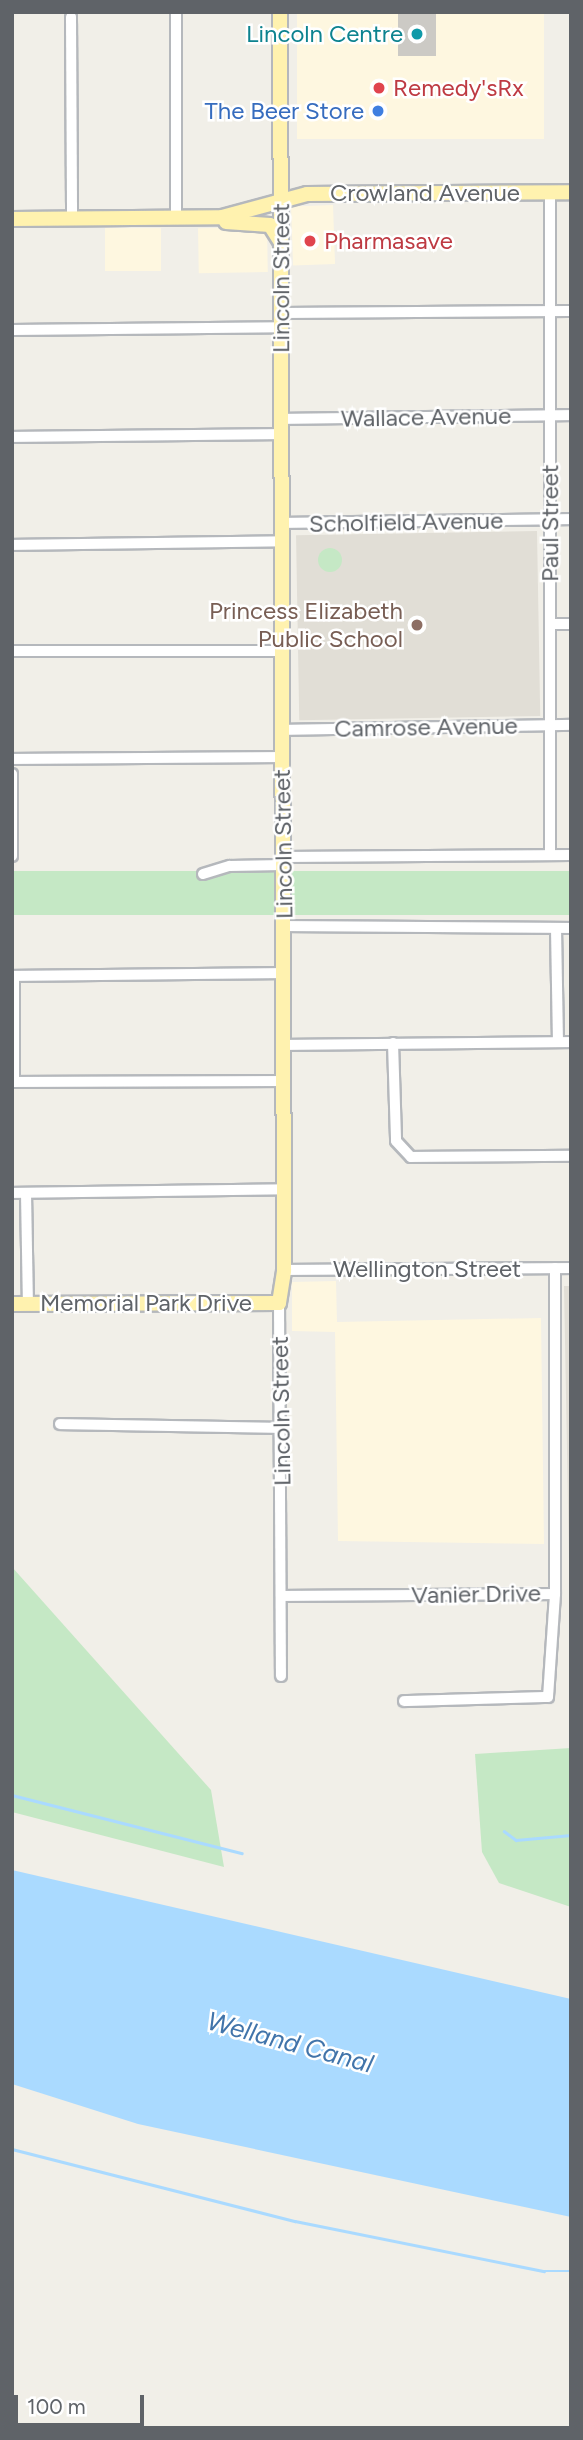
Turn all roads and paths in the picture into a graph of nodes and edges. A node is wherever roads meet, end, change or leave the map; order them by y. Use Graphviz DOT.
graph roads {
  1 [pos="176,12"];
  2 [pos="280,12"];
  3 [pos="71,17"];
  4 [pos="280,153"];
  5 [pos="550,192"];
  6 [pos="571,192"];
  7 [pos="342,193"];
  8 [pos="280,200"];
  9 [pos="176,218"];
  10 [pos="197,218"];
  11 [pos="12,219"];
  12 [pos="72,219"];
  13 [pos="281,245"];
  14 [pos="550,311"];
  15 [pos="571,311"];
  16 [pos="282,320"];
  17 [pos="12,330"];
  18 [pos="571,415"];
  19 [pos="550,416"];
  20 [pos="281,419"];
  21 [pos="282,434"];
  22 [pos="12,437"];
  23 [pos="571,519"];
  24 [pos="549,520"];
  25 [pos="283,523"];
  26 [pos="282,541"];
  27 [pos="12,545"];
  28 [pos="550,624"];
  29 [pos="571,624"];
  30 [pos="281,651"];
  31 [pos="12,652"];
  32 [pos="550,724"];
  33 [pos="571,725"];
  34 [pos="282,730"];
  35 [pos="281,757"];
  36 [pos="12,759"];
  37 [pos="12,774"];
  38 [pos="550,855"];
  39 [pos="571,855"];
  40 [pos="12,856"];
  41 [pos="283,861"];
  42 [pos="203,874"];
  43 [pos="284,926"];
  44 [pos="556,928"];
  45 [pos="571,928"];
  46 [pos="283,972"];
  47 [pos="13,976"];
  48 [pos="558,1042"];
  49 [pos="571,1042"];
  50 [pos="393,1043"];
  51 [pos="284,1045"];
  52 [pos="283,1081"];
  53 [pos="13,1082"];
  54 [pos="571,1156"];
  55 [pos="283,1189"];
  56 [pos="12,1193"];
  57 [pos="26,1193"];
  58 [pos="555,1268"];
  59 [pos="571,1268"];
  60 [pos="284,1270"];
  61 [pos="279,1303"];
  62 [pos="12,1304"];
  63 [pos="28,1304"];
  64 [pos="60,1424"];
  65 [pos="281,1428"];
  66 [pos="555,1594"];
  67 [pos="282,1596"];
  68 [pos="281,1676"];
  69 [pos="404,1701"];
  1 -- 9 [label="street"];
  2 -- 4 [label="main road, Lincoln Street"];
  3 -- 12 [label="street"];
  4 -- 7 [label="main road"];
  4 -- 8 [label="main road, Lincoln Street"];
  5 -- 6 [label="main road, Crowland Avenue"];
  5 -- 7 [label="main road, Crowland Avenue"];
  5 -- 14 [label="street, Paul Street"];
  7 -- 8 [label="main road, Crowland Avenue"];
  8 -- 10 [label="main road, Crowland Avenue"];
  8 -- 13 [label="main road, Lincoln Street"];
  9 -- 10 [label="main road"];
  9 -- 12 [label="main road"];
  10 -- 13 [label="main road"];
  11 -- 12 [label="main road"];
  13 -- 16 [label="main road, Lincoln Street"];
  14 -- 15 [label="street"];
  14 -- 16 [label="street"];
  14 -- 19 [label="street, Paul Street"];
  16 -- 17 [label="street"];
  16 -- 20 [label="main road, Lincoln Street"];
  18 -- 19 [label="street, Wallace Avenue"];
  19 -- 20 [label="street, Wallace Avenue"];
  19 -- 24 [label="street, Paul Street"];
  20 -- 21 [label="main road, Lincoln Street"];
  21 -- 22 [label="street"];
  21 -- 25 [label="main road, Lincoln Street"];
  23 -- 24 [label="street, Scholfield Avenue"];
  24 -- 25 [label="street, Scholfield Avenue"];
  24 -- 28 [label="street, Paul Street"];
  25 -- 26 [label="main road, Lincoln Street"];
  26 -- 27 [label="street"];
  26 -- 30 [label="main road, Lincoln Street"];
  28 -- 29 [label="street"];
  28 -- 32 [label="street, Paul Street"];
  30 -- 31 [label="street"];
  30 -- 34 [label="main road, Lincoln Street"];
  32 -- 33 [label="street, Camrose Avenue"];
  32 -- 34 [label="street, Camrose Avenue"];
  32 -- 38 [label="street, Paul Street"];
  34 -- 35 [label="main road, Lincoln Street"];
  35 -- 36 [label="street"];
  35 -- 41 [label="main road, Lincoln Street"];
  37 -- 40 [label="street"];
  38 -- 39 [label="street"];
  38 -- 41 [label="street"];
  41 -- 42 [label="street"];
  41 -- 43 [label="main road, Lincoln Street"];
  43 -- 44 [label="street"];
  43 -- 46 [label="main road, Lincoln Street"];
  44 -- 45 [label="street"];
  44 -- 48 [label="street"];
  46 -- 47 [label="street"];
  46 -- 51 [label="main road, Lincoln Street"];
  47 -- 53 [label="street"];
  48 -- 49 [label="street"];
  48 -- 50 [label="street"];
  50 -- 51 [label="street"];
  50 -- 54 [label="street"];
  51 -- 52 [label="main road, Lincoln Street"];
  52 -- 53 [label="street"];
  52 -- 55 [label="main road, Lincoln Street"];
  55 -- 57 [label="street"];
  55 -- 60 [label="main road, Lincoln Street"];
  56 -- 57 [label="street"];
  57 -- 63 [label="street"];
  58 -- 59 [label="street, Wellington Street"];
  58 -- 60 [label="street, Wellington Street"];
  58 -- 66 [label="street, Vanier Drive"];
  60 -- 61 [label="main road, Lincoln Street"];
  61 -- 63 [label="main road, Memorial Park Drive"];
  61 -- 65 [label="street, Lincoln Street"];
  62 -- 63 [label="main road, Memorial Park Drive"];
  64 -- 65 [label="street"];
  65 -- 67 [label="street, Lincoln Street"];
  66 -- 67 [label="street, Vanier Drive"];
  66 -- 69 [label="street"];
  67 -- 68 [label="street, Lincoln Street"];
}
